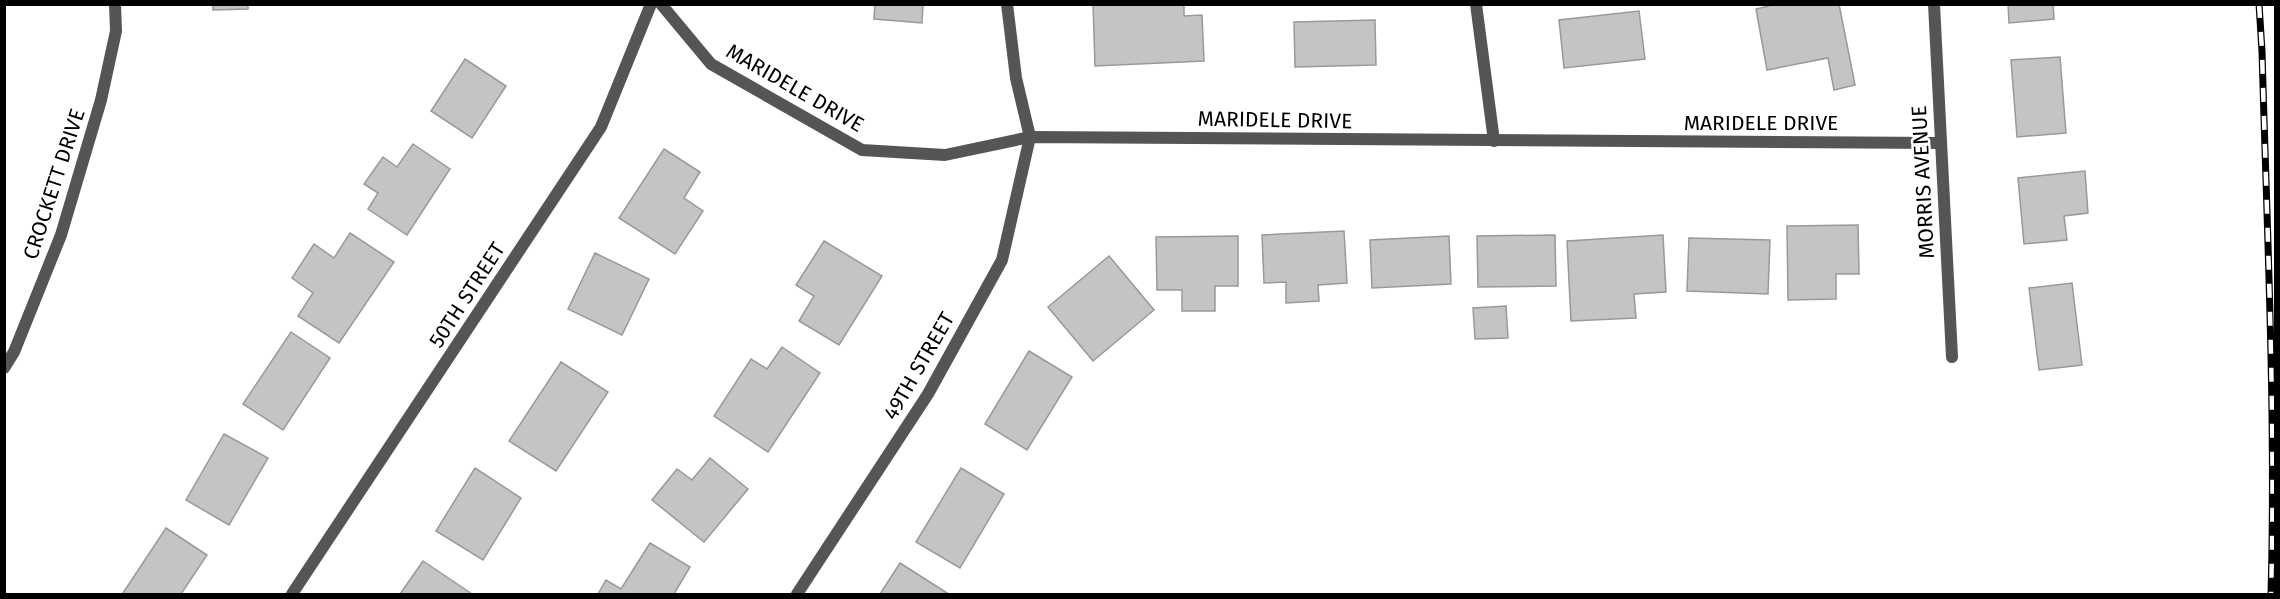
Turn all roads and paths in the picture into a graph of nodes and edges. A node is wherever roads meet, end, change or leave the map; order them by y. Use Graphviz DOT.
graph roads {
  1 [pos="115,4"];
  2 [pos="651,4"];
  3 [pos="661,4"];
  4 [pos="1007,4"];
  5 [pos="1476,4"];
  6 [pos="1934,4"];
  7 [pos="1030,137"];
  8 [pos="1494,141"];
  9 [pos="1941,143"];
  10 [pos="1952,357"];
  11 [pos="4,368"];
  12 [pos="292,594"];
  13 [pos="797,594"];
  1 -- 11 [label="street, CROCKETT DRIVE"];
  2 -- 12 [label="street, 50TH STREET"];
  3 -- 7 [label="street, MARIDELE DRIVE"];
  4 -- 7 [label="street"];
  5 -- 8 [label="street"];
  6 -- 9 [label="street, MORRIS AVENUE"];
  7 -- 8 [label="street, MARIDELE DRIVE"];
  7 -- 13 [label="street, 49TH STREET"];
  8 -- 9 [label="street, MARIDELE DRIVE"];
  9 -- 10 [label="street, MORRIS AVENUE"];
}
